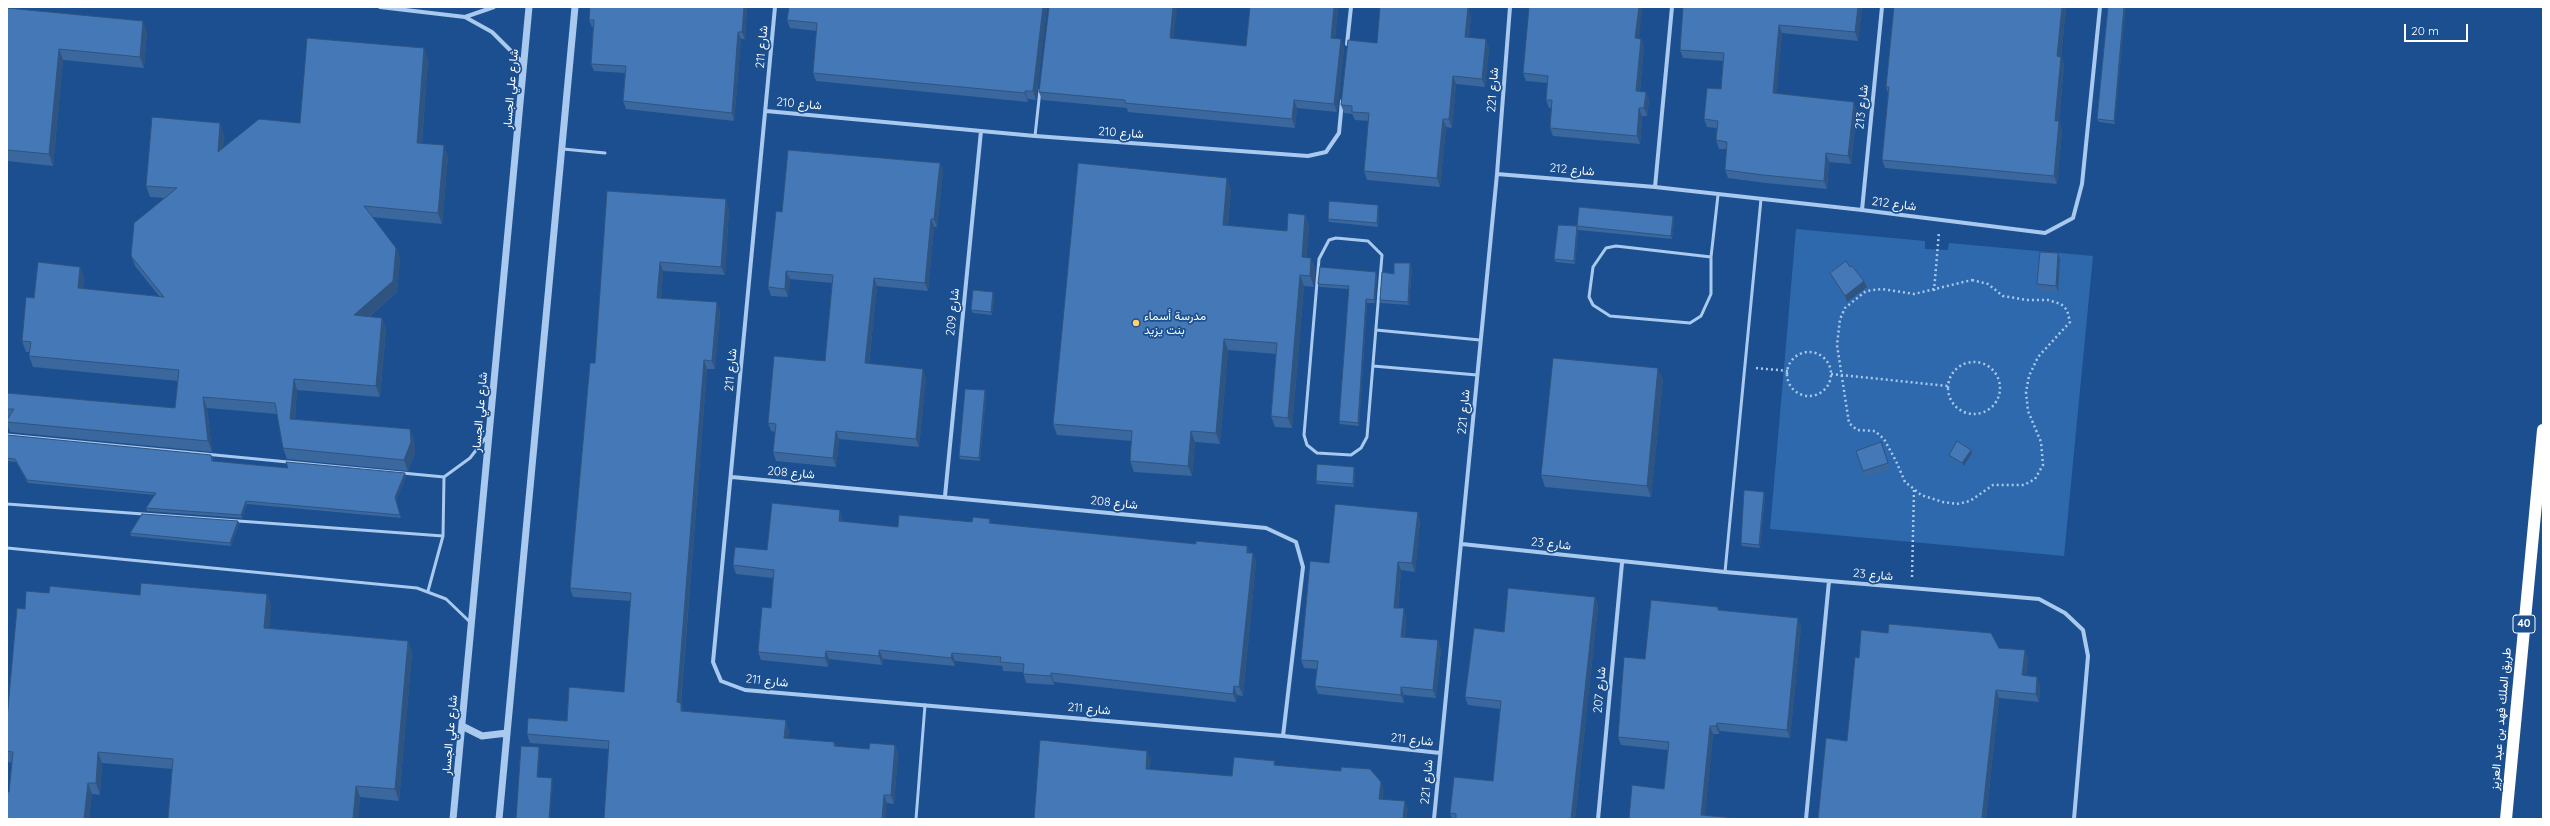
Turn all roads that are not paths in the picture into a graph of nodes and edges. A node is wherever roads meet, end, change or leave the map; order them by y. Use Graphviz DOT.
graph roads {
  1 [pos="380,7"];
  2 [pos="494,7"];
  3 [pos="529,7"];
  4 [pos="575,7"];
  5 [pos="775,7"];
  6 [pos="1351,7"];
  7 [pos="1510,7"];
  8 [pos="1672,7"];
  9 [pos="1882,7"];
  10 [pos="2100,7"];
  11 [pos="465,17"];
  12 [pos="1347,46"];
  13 [pos="524,64"];
  14 [pos="1041,83"];
  15 [pos="1343,94"];
  16 [pos="766,111"];
  17 [pos="981,131"];
  18 [pos="1035,136"];
  19 [pos="562,149"];
  20 [pos="605,153"];
  21 [pos="1497,174"];
  22 [pos="1655,188"];
  23 [pos="1718,195"];
  24 [pos="1761,199"];
  25 [pos="1862,210"];
  26 [pos="1711,257"];
  27 [pos="1376,330"];
  28 [pos="1480,340"];
  29 [pos="1373,366"];
  30 [pos="1477,375"];
  31 [pos="2543,430"];
  32 [pos="490,431"];
  33 [pos="7,434"];
  34 [pos="444,477"];
  35 [pos="732,477"];
  36 [pos="944,496"];
  37 [pos="7,504"];
  38 [pos="443,536"];
  39 [pos="1462,544"];
  40 [pos="7,548"];
  41 [pos="1622,562"];
  42 [pos="1725,572"];
  43 [pos="1829,581"];
  44 [pos="428,591"];
  45 [pos="472,623"];
  46 [pos="925,704"];
  47 [pos="462,726"];
  48 [pos="507,733"];
  49 [pos="1283,736"];
  50 [pos="1440,753"];
  51 [pos="453,819"];
  52 [pos="499,819"];
  53 [pos="916,819"];
  54 [pos="1434,819"];
  55 [pos="1598,819"];
  56 [pos="1806,819"];
  57 [pos="2074,819"];
  58 [pos="2506,819"];
  1 -- 11 [label="street"];
  2 -- 11 [label="street"];
  3 -- 13 [label="street, شارع علي الجسار"];
  4 -- 19 [label="street"];
  5 -- 16 [label="street, شارع 211"];
  6 -- 12 [label="street"];
  7 -- 21 [label="street, شارع 221"];
  8 -- 22 [label="street"];
  9 -- 25 [label="street, شارع 213"];
  10 -- 25 [label="street, شارع 212"];
  11 -- 13 [label="street"];
  13 -- 32 [label="street, شارع علي الجسار"];
  14 -- 18 [label="lane"];
  15 -- 18 [label="street, شارع 210"];
  16 -- 17 [label="street, شارع 210"];
  16 -- 35 [label="street, شارع 211"];
  17 -- 18 [label="street, شارع 210"];
  17 -- 36 [label="street, شارع 209"];
  19 -- 20 [label="lane"];
  19 -- 48 [label="street"];
  21 -- 22 [label="street, شارع 212"];
  21 -- 28 [label="street, شارع 221"];
  22 -- 23 [label="street, شارع 212"];
  23 -- 24 [label="street, شارع 212"];
  23 -- 26 [label="lane"];
  24 -- 25 [label="street, شارع 212"];
  24 -- 42 [label="lane"];
  26 -- 26 [label="lane"];
  27 -- 28 [label="lane"];
  27 -- 29 [label="lane"];
  27 -- 29 [label="lane"];
  28 -- 30 [label="street, شارع 221"];
  29 -- 30 [label="lane"];
  30 -- 39 [label="street, شارع 221"];
  31 -- 58 [label="highway, طريق الملك فهد بن عبد العزيز / 40"];
  32 -- 34 [label="lane"];
  32 -- 45 [label="street, شارع علي الجسار"];
  33 -- 34 [label="lane"];
  34 -- 38 [label="lane"];
  35 -- 36 [label="street, شارع 208"];
  35 -- 46 [label="street, شارع 211"];
  36 -- 49 [label="street, شارع 208"];
  37 -- 38 [label="lane"];
  38 -- 44 [label="lane"];
  39 -- 41 [label="street, شارع 23"];
  39 -- 50 [label="street, شارع 221"];
  40 -- 44 [label="lane"];
  41 -- 42 [label="street, شارع 23"];
  41 -- 55 [label="street, شارع 207"];
  42 -- 43 [label="street, شارع 23"];
  43 -- 56 [label="street"];
  43 -- 57 [label="street, شارع 23"];
  44 -- 45 [label="lane"];
  45 -- 47 [label="street, شارع علي الجسار"];
  46 -- 49 [label="street, شارع 211"];
  46 -- 53 [label="lane"];
  47 -- 48 [label="street"];
  47 -- 51 [label="street, شارع علي الجسار"];
  48 -- 52 [label="street"];
  49 -- 50 [label="street, شارع 211"];
  50 -- 54 [label="street, شارع 221"];
}
